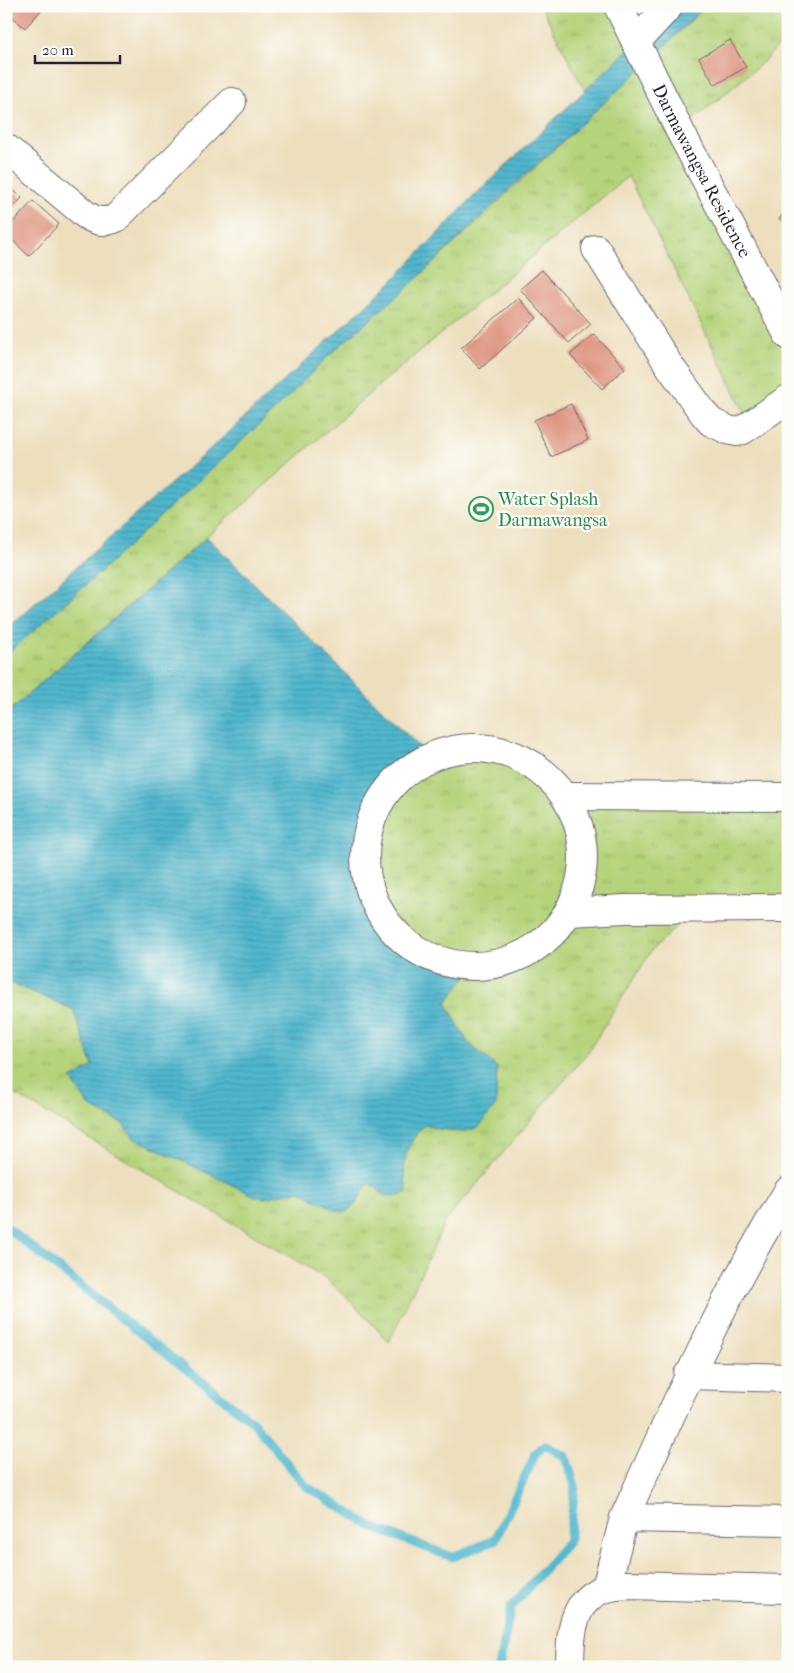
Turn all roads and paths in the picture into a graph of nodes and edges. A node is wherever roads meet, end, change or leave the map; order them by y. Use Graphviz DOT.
graph roads {
  1 [pos="618,6"];
  2 [pos="669,6"];
  3 [pos="636,42"];
  4 [pos="232,102"];
  5 [pos="6,148"];
  6 [pos="596,249"];
  7 [pos="788,335"];
  8 [pos="788,399"];
  9 [pos="566,796"];
  10 [pos="788,797"];
  11 [pos="788,908"];
  12 [pos="570,912"];
  13 [pos="788,1191"];
  14 [pos="775,1232"];
  15 [pos="688,1375"];
  16 [pos="788,1378"];
  17 [pos="624,1518"];
  18 [pos="788,1521"];
  19 [pos="606,1588"];
  20 [pos="788,1589"];
  21 [pos="570,1667"];
  1 -- 3 [label="street, Darmawangsa Residence"];
  2 -- 3 [label="street"];
  3 -- 7 [label="street, Darmawangsa Residence"];
  4 -- 5 [label="street"];
  6 -- 8 [label="street"];
  9 -- 10 [label="street"];
  9 -- 12 [label="street"];
  9 -- 12 [label="street"];
  11 -- 12 [label="street"];
  13 -- 14 [label="street"];
  14 -- 15 [label="street"];
  15 -- 16 [label="street"];
  15 -- 17 [label="street"];
  17 -- 18 [label="street"];
  17 -- 19 [label="street"];
  19 -- 20 [label="street"];
  19 -- 21 [label="street"];
}
